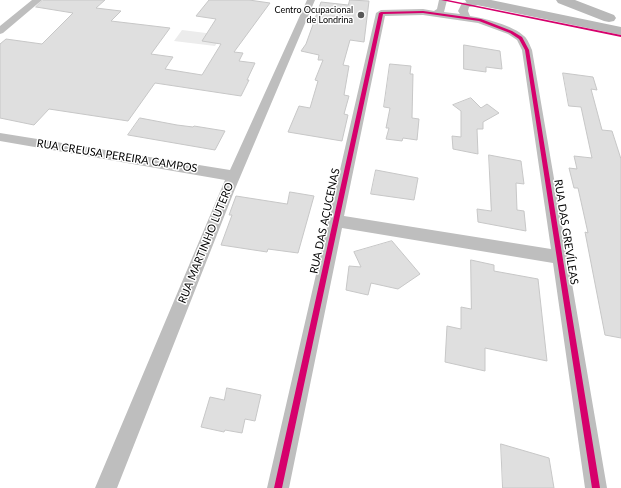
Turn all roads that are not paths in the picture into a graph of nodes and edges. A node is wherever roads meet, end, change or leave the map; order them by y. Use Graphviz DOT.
graph roads {
  1 [pos="38,0"];
  2 [pos="311,0"];
  3 [pos="443,0"];
  4 [pos="563,0"];
  5 [pos="476,1"];
  6 [pos="543,3"];
  7 [pos="529,12"];
  8 [pos="436,14"];
  9 [pos="467,18"];
  10 [pos="621,23"];
  11 [pos="0,31"];
  12 [pos="621,31"];
  13 [pos="0,137"];
  14 [pos="234,176"];
  15 [pos="336,221"];
  16 [pos="560,257"];
  17 [pos="106,488"];
  18 [pos="278,488"];
  19 [pos="596,488"];
  1 -- 11 [label="street"];
  2 -- 14 [label="street, RUA MARTINHO LUTERO"];
  3 -- 8 [label="street"];
  4 -- 10 [label="main road"];
  5 -- 7 [label="main road"];
  5 -- 9 [label="street"];
  6 -- 7 [label="main road"];
  7 -- 12 [label="main road"];
  8 -- 9 [label="street, RUA DAS GREVÍLEAS"];
  8 -- 15 [label="street, RUA DAS AÇUCENAS"];
  9 -- 16 [label="street, RUA DAS GREVÍLEAS"];
  13 -- 14 [label="street, RUA CREUSA PEREIRA CAMPOS"];
  14 -- 17 [label="street, RUA MARTINHO LUTERO"];
  15 -- 16 [label="street"];
  15 -- 18 [label="street, RUA DAS AÇUCENAS"];
  16 -- 19 [label="street, RUA DAS GREVÍLEAS"];
}
